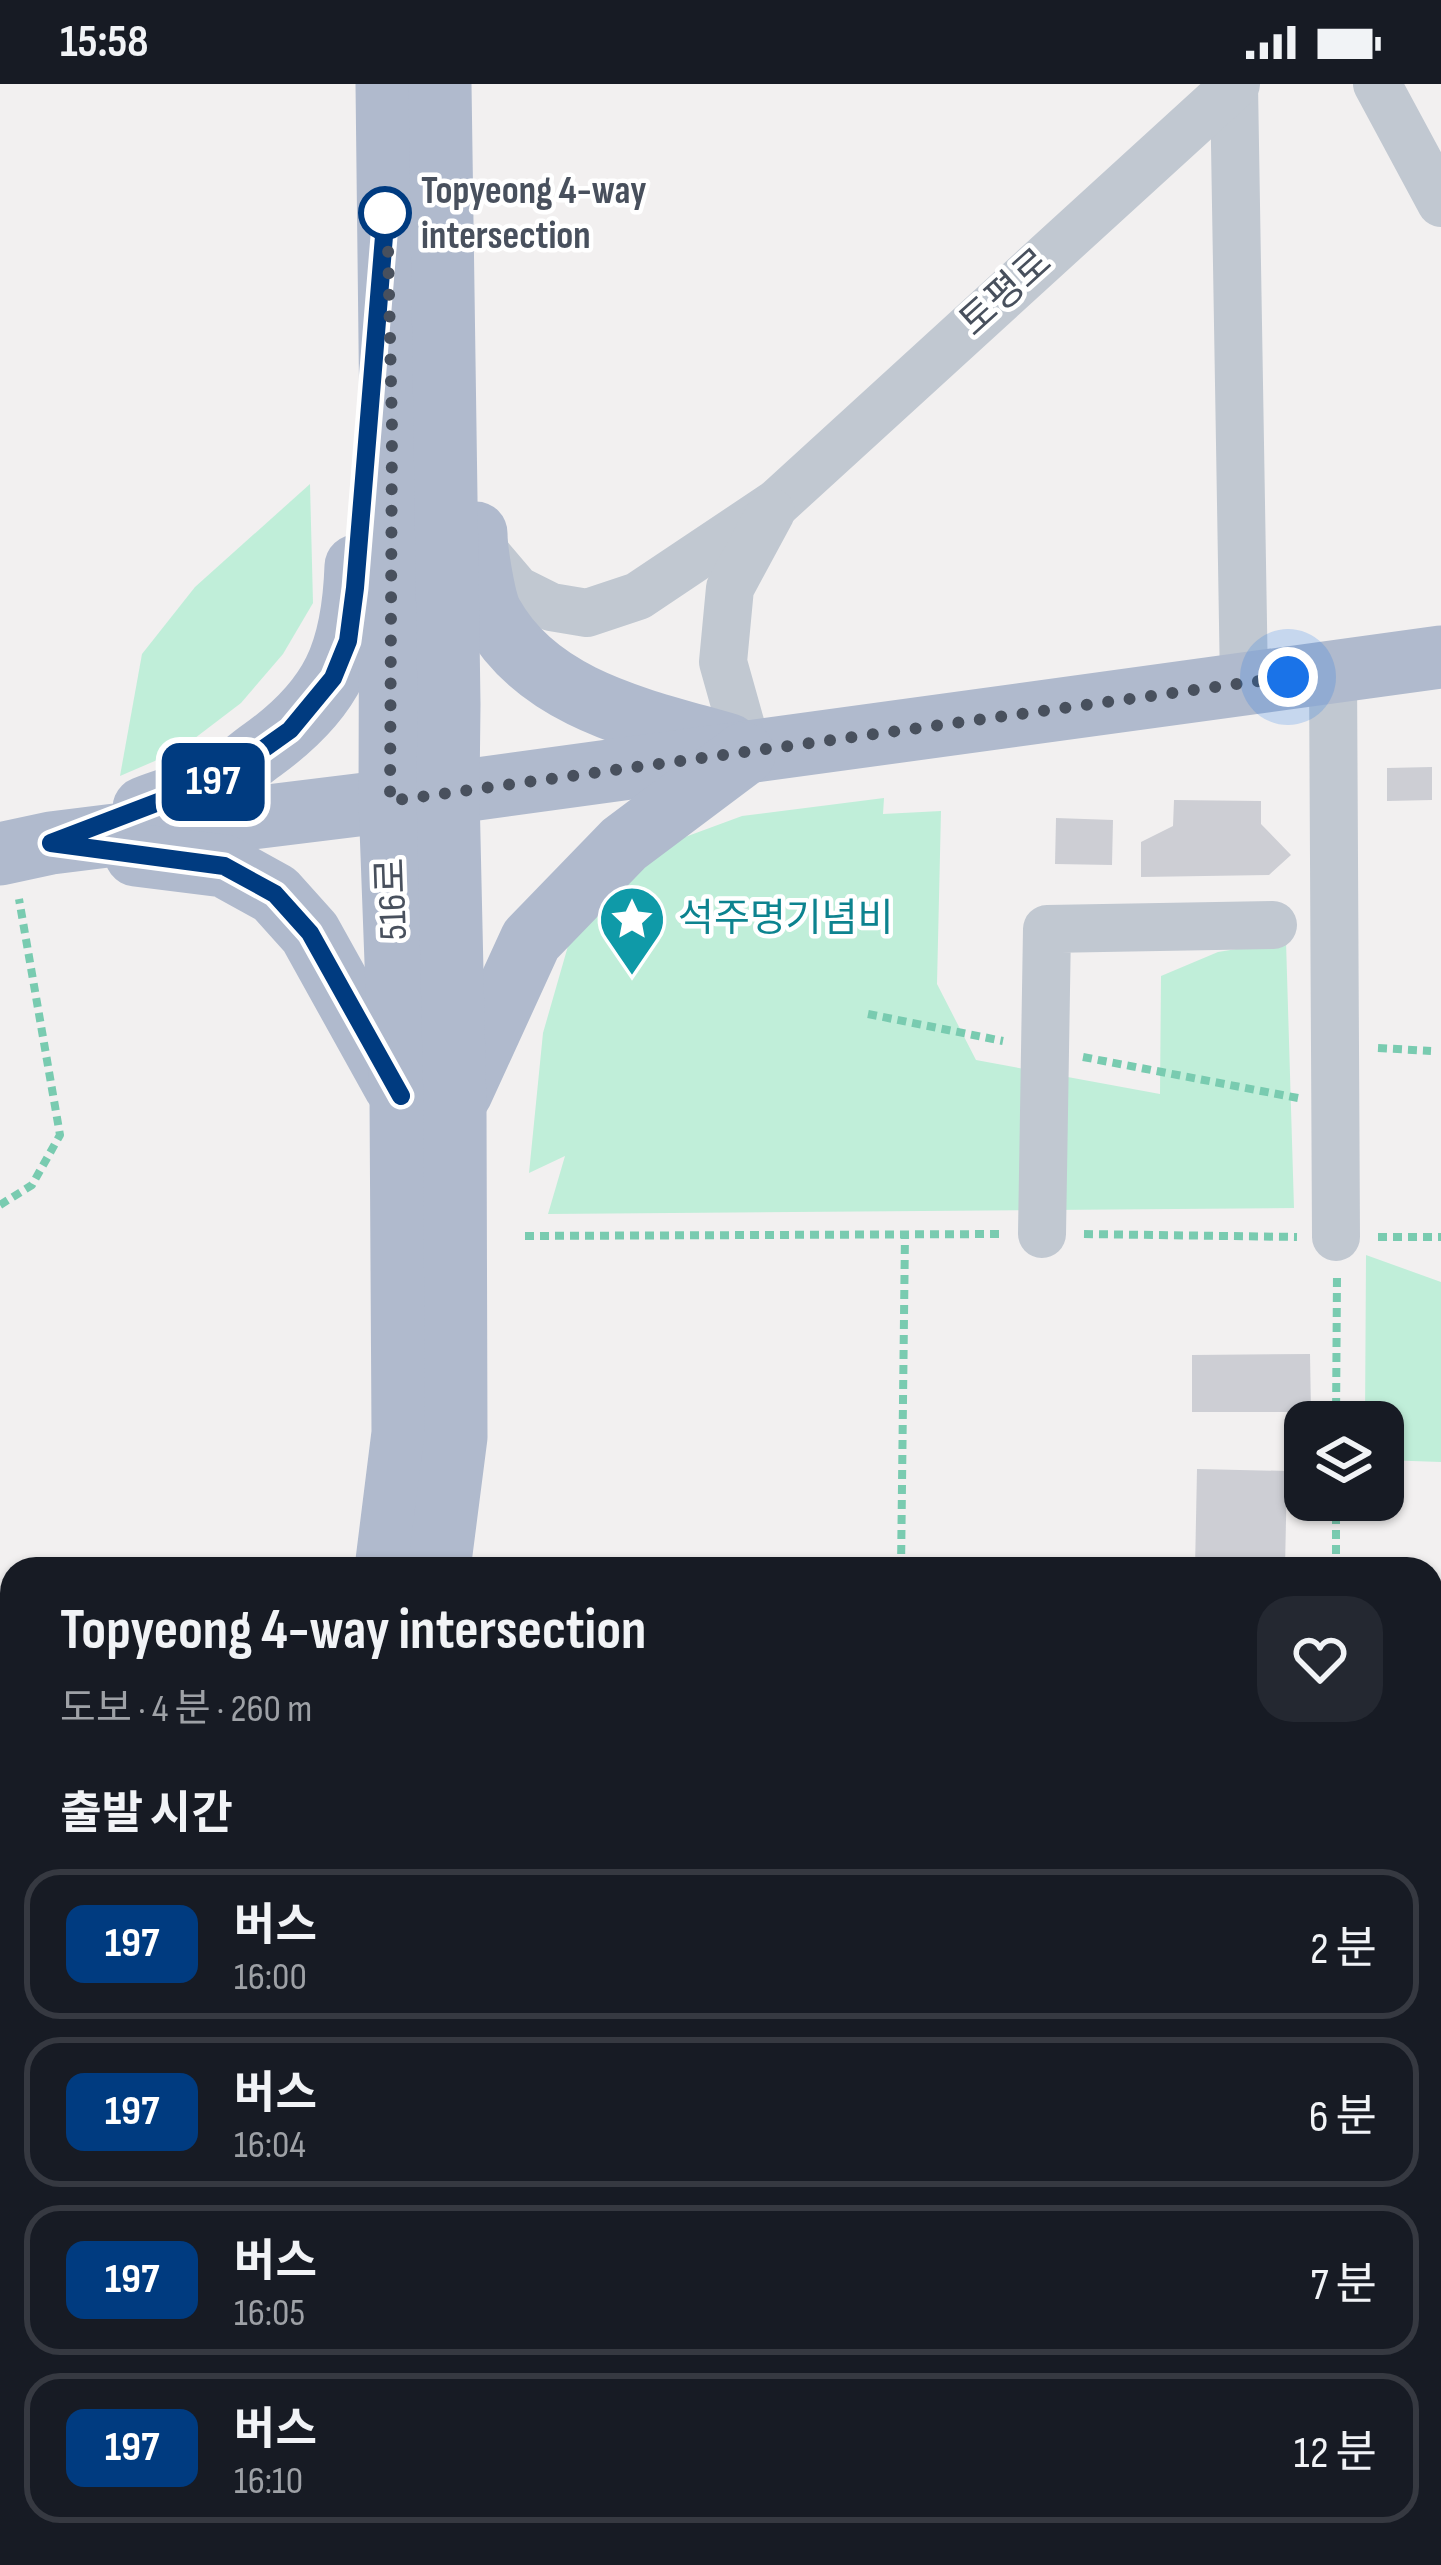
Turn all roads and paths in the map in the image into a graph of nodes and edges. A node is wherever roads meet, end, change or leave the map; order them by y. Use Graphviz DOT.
graph roads {
  1 [pos="387,84"];
  2 [pos="440,84"];
  3 [pos="1377,84"];
  4 [pos="1235,85"];
  5 [pos="387,200"];
  6 [pos="1441,203"];
  7 [pos="443,233"];
  8 [pos="777,503"];
  9 [pos="476,542"];
  10 [pos="1441,657"];
  11 [pos="1333,671"];
  12 [pos="1244,682"];
  13 [pos="748,751"];
  14 [pos="419,797"];
  15 [pos="21,850"];
  16 [pos="1273,925"];
  17 [pos="868,1014"];
  18 [pos="1334,1044"];
  19 [pos="1045,1049"];
  20 [pos="1431,1052"];
  21 [pos="428,1101"];
  22 [pos="1335,1105"];
  23 [pos="0,1205"];
  24 [pos="905,1233"];
  25 [pos="1042,1234"];
  26 [pos="525,1236"];
  27 [pos="1336,1237"];
  28 [pos="1441,1238"];
  29 [pos="1336,1401"];
  30 [pos="1336,1521"];
  31 [pos="388,1557"];
  32 [pos="441,1557"];
  33 [pos="901,1557"];
  34 [pos="1336,1557"];
  1 -- 5 [label="main road, 516로"];
  2 -- 7 [label="main road, 516로"];
  3 -- 6 [label="street"];
  4 -- 8 [label="street, 토평로"];
  4 -- 12 [label="street"];
  5 -- 14 [label="main road, 516로"];
  5 -- 15 [label="main road"];
  7 -- 9 [label="main road"];
  7 -- 14 [label="main road, 516로"];
  8 -- 9 [label="street"];
  8 -- 13 [label="street"];
  9 -- 13 [label="main road"];
  10 -- 11 [label="main road"];
  11 -- 12 [label="main road"];
  11 -- 18 [label="street"];
  12 -- 13 [label="main road"];
  13 -- 14 [label="main road"];
  13 -- 21 [label="main road"];
  14 -- 15 [label="main road"];
  14 -- 21 [label="main road, 516로"];
  15 -- 21 [label="main road"];
  15 -- 23 [label="path"];
  16 -- 19 [label="street"];
  17 -- 19 [label="path"];
  18 -- 20 [label="path"];
  18 -- 22 [label="street"];
  19 -- 22 [label="path"];
  19 -- 25 [label="street"];
  21 -- 31 [label="main road, 516로"];
  21 -- 32 [label="main road, 516로"];
  22 -- 27 [label="street"];
  24 -- 25 [label="path"];
  24 -- 26 [label="path"];
  24 -- 33 [label="path"];
  25 -- 27 [label="path"];
  27 -- 28 [label="path"];
  27 -- 29 [label="path"];
  30 -- 34 [label="path"];
}
